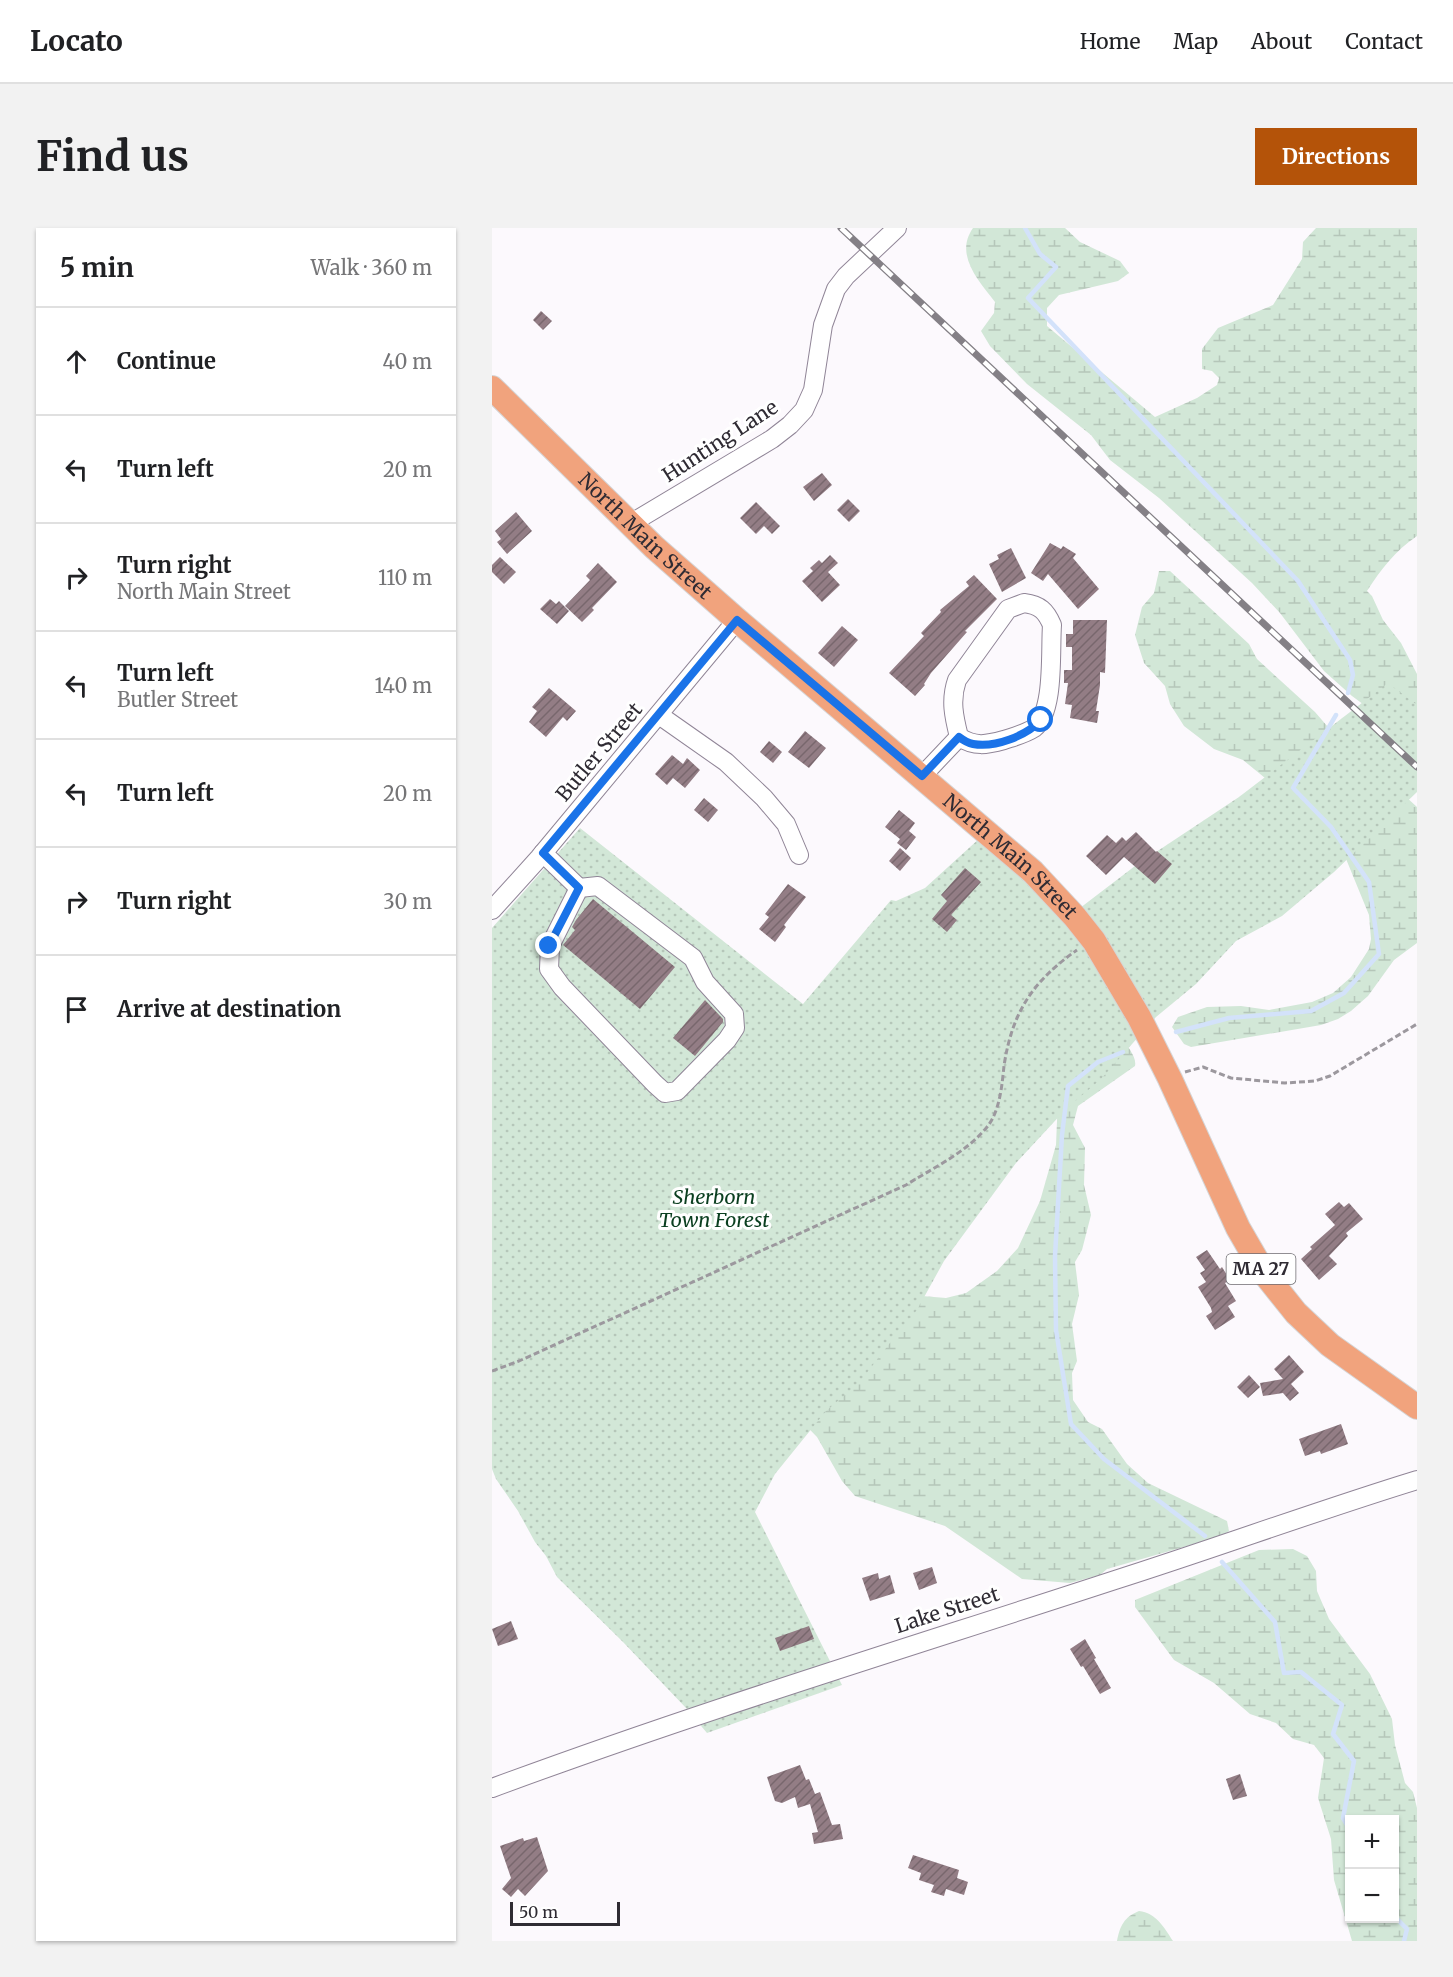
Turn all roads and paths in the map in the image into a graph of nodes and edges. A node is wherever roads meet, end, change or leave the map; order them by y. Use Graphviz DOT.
graph roads {
  1 [pos="897,228"];
  2 [pos="492,388"];
  3 [pos="630,524"];
  4 [pos="737,620"];
  5 [pos="659,715"];
  6 [pos="959,737"];
  7 [pos="922,776"];
  8 [pos="543,853"];
  9 [pos="799,855"];
  10 [pos="579,888"];
  11 [pos="492,910"];
  12 [pos="1094,941"];
  13 [pos="1417,1024"];
  14 [pos="1170,1079"];
  15 [pos="492,1371"];
  16 [pos="1417,1407"];
  17 [pos="1417,1479"];
  18 [pos="492,1788"];
  1 -- 3 [label="street, Hunting Lane"];
  2 -- 3 [label="main road, North Main Street / MA 27"];
  3 -- 4 [label="main road, North Main Street / MA 27"];
  4 -- 5 [label="street, Butler Street"];
  4 -- 7 [label="main road, North Main Street / MA 27"];
  5 -- 8 [label="street, Butler Street"];
  5 -- 9 [label="street"];
  6 -- 6 [label="street"];
  6 -- 7 [label="street"];
  7 -- 12 [label="main road, North Main Street / MA 27"];
  8 -- 10 [label="street"];
  8 -- 11 [label="street, Butler Street"];
  10 -- 10 [label="street"];
  12 -- 14 [label="main road, North Main Street / MA 27"];
  12 -- 15 [label="path"];
  13 -- 14 [label="path"];
  14 -- 16 [label="main road, North Main Street / MA 27"];
  17 -- 18 [label="street, Lake Street"];
}
